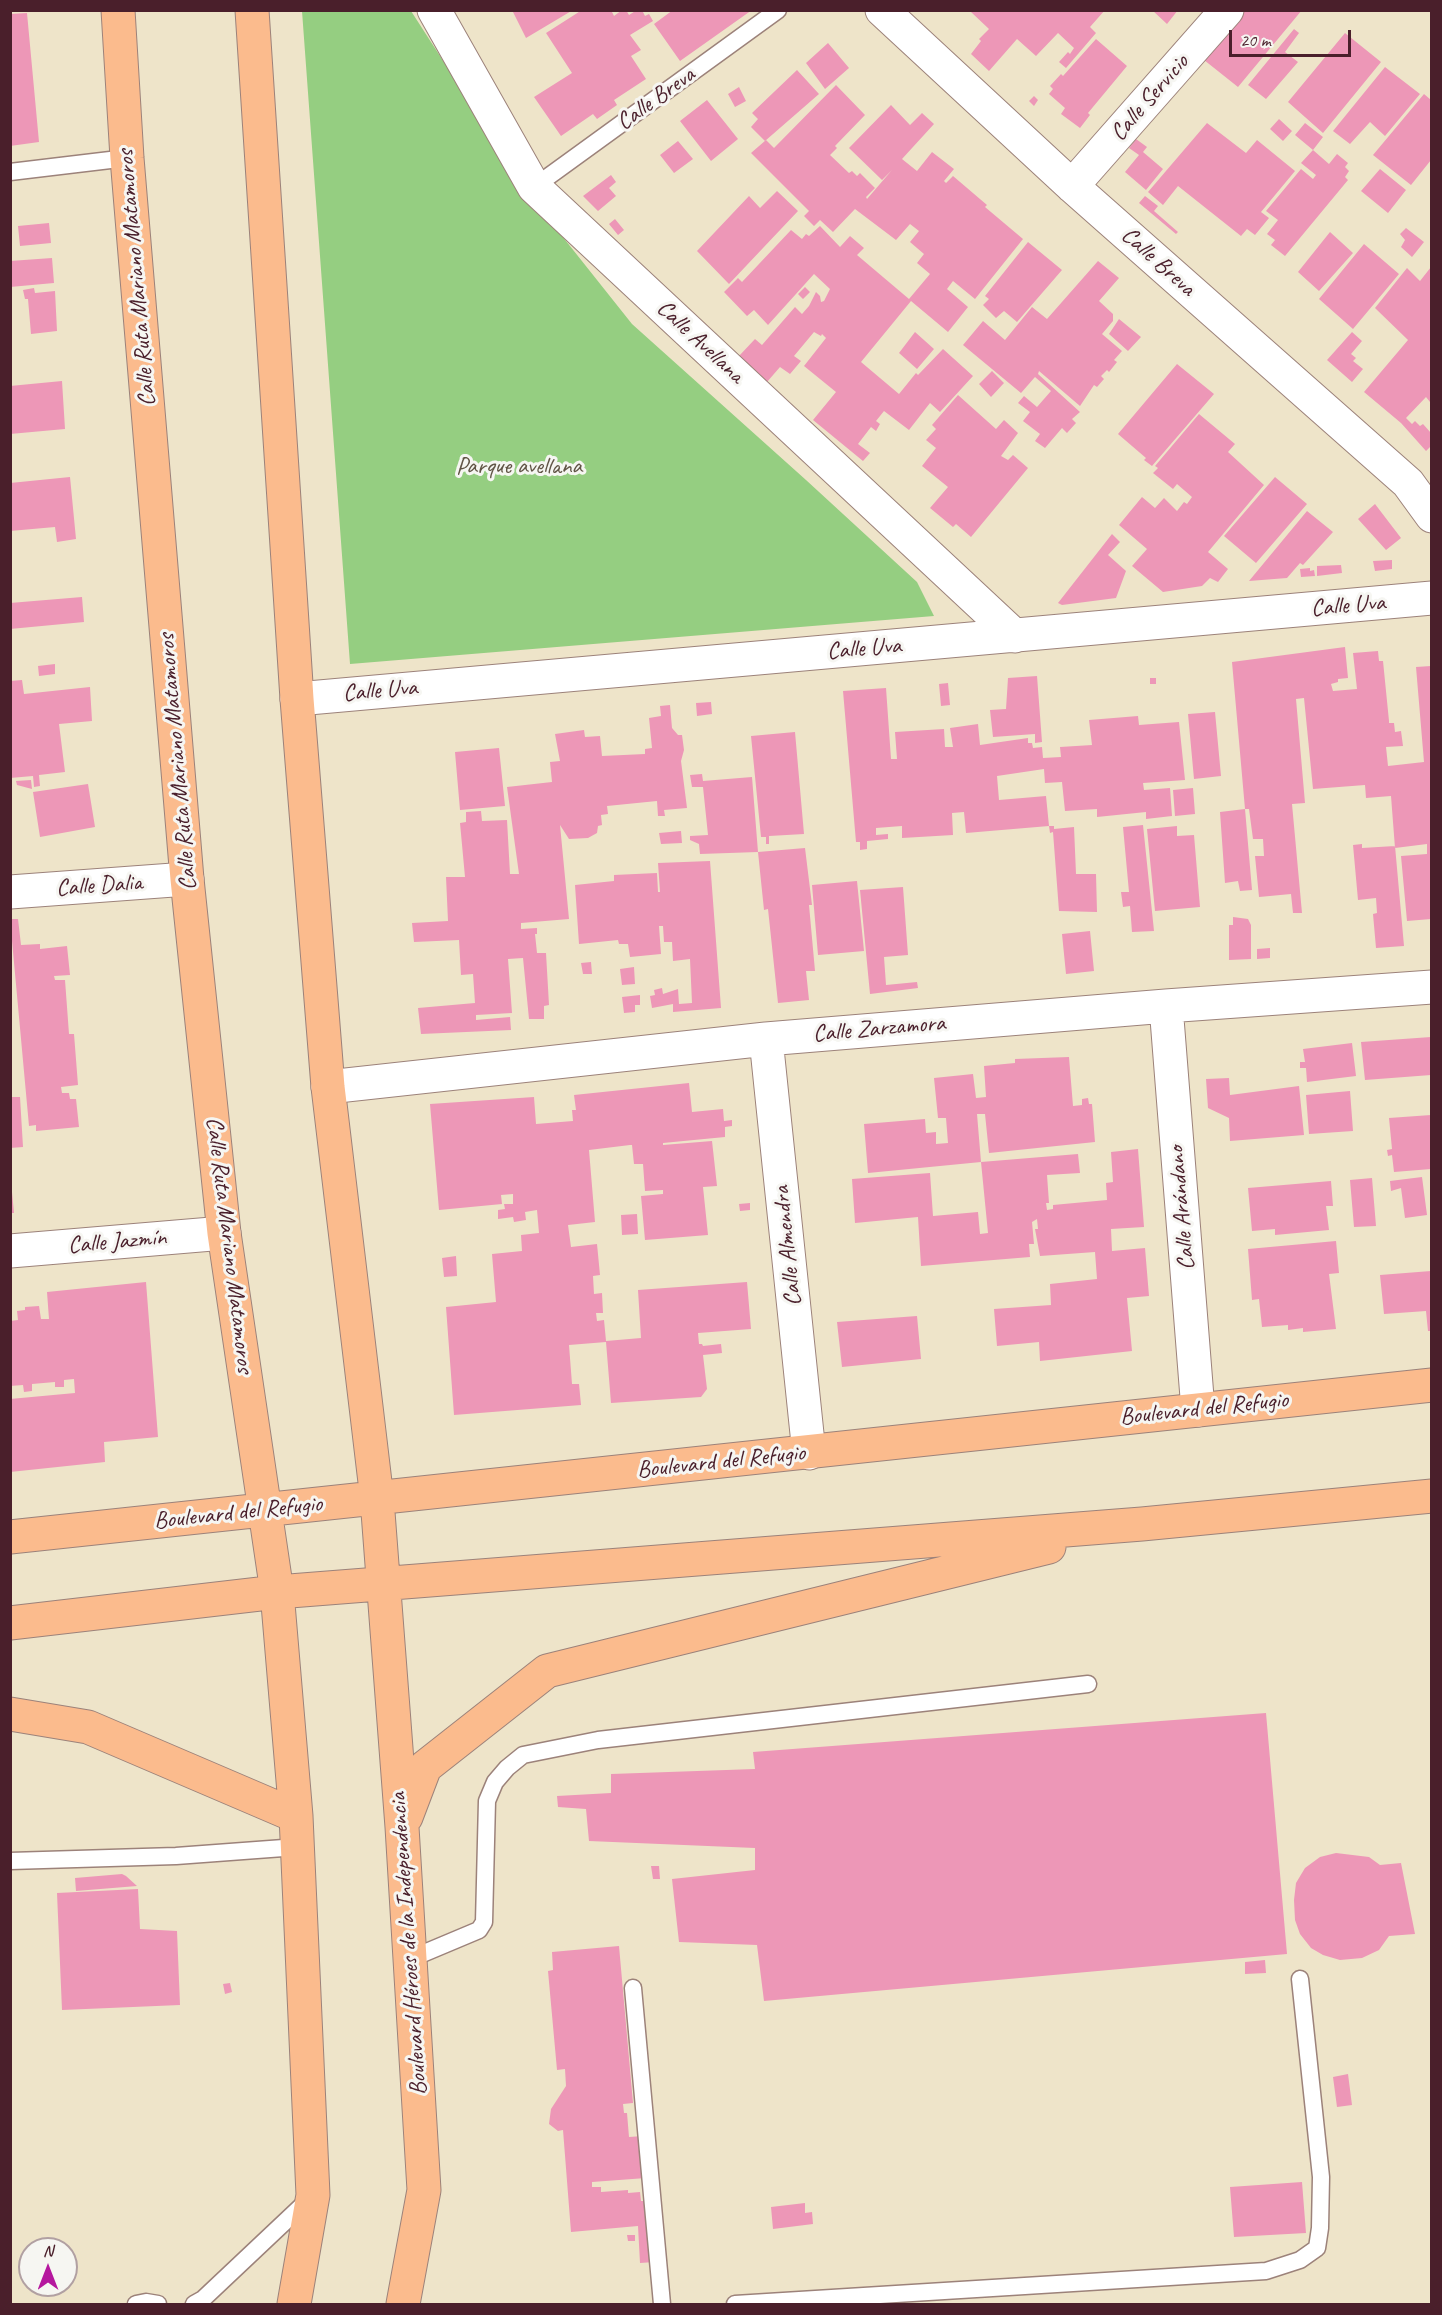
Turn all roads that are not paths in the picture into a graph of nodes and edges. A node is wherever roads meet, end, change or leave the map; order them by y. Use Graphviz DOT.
graph roads {
  1 [pos="118,10"];
  2 [pos="252,10"];
  3 [pos="434,10"];
  4 [pos="778,10"];
  5 [pos="882,10"];
  6 [pos="1227,10"];
  7 [pos="127,158"];
  8 [pos="10,172"];
  9 [pos="1072,186"];
  10 [pos="534,187"];
  11 [pos="1431,516"];
  12 [pos="1431,598"];
  13 [pos="1015,636"];
  14 [pos="297,699"];
  15 [pos="187,879"];
  16 [pos="10,892"];
  17 [pos="1431,987"];
  18 [pos="1166,1006"];
  19 [pos="766,1038"];
  20 [pos="328,1087"];
  21 [pos="225,1233"];
  22 [pos="10,1251"];
  23 [pos="1431,1385"];
  24 [pos="1198,1410"];
  25 [pos="809,1453"];
  26 [pos="1431,1496"];
  27 [pos="376,1499"];
  28 [pos="265,1510"];
  29 [pos="1142,1524"];
  30 [pos="10,1537"];
  31 [pos="384,1582"];
  32 [pos="277,1592"];
  33 [pos="10,1623"];
  34 [pos="1088,1684"];
  35 [pos="10,1714"];
  36 [pos="402,1827"];
  37 [pos="297,1831"];
  38 [pos="10,1861"];
  39 [pos="410,1959"];
  40 [pos="1300,1979"];
  41 [pos="633,1988"];
  42 [pos="313,2195"];
  43 [pos="136,2304"];
  44 [pos="158,2304"];
  45 [pos="194,2304"];
  46 [pos="294,2304"];
  47 [pos="404,2304"];
  48 [pos="662,2304"];
  49 [pos="735,2304"];
  1 -- 7 [label="main road, Calle Ruta Mariano Matamoros"];
  2 -- 14 [label="main road"];
  3 -- 10 [label="street, Calle Avellana"];
  4 -- 10 [label="lane, Calle Breva"];
  5 -- 9 [label="street, Calle Breva"];
  6 -- 9 [label="street, Calle Servicio"];
  7 -- 8 [label="lane"];
  7 -- 15 [label="main road, Calle Ruta Mariano Matamoros"];
  9 -- 11 [label="street, Calle Breva"];
  10 -- 13 [label="street, Calle Avellana"];
  12 -- 13 [label="street, Calle Uva"];
  13 -- 14 [label="street, Calle Uva"];
  14 -- 20 [label="main road"];
  15 -- 16 [label="street, Calle Dalia"];
  15 -- 21 [label="main road, Calle Ruta Mariano Matamoros"];
  17 -- 18 [label="street, Calle Zarzamora"];
  18 -- 19 [label="street, Calle Zarzamora"];
  18 -- 24 [label="street, Calle Arándano"];
  19 -- 20 [label="street, Calle Zarzamora"];
  19 -- 25 [label="street, Calle Almendra"];
  20 -- 27 [label="main road"];
  21 -- 22 [label="street, Calle Jazmín"];
  21 -- 28 [label="main road, Calle Ruta Mariano Matamoros"];
  23 -- 24 [label="main road, Boulevard del Refugio"];
  24 -- 25 [label="main road, Boulevard del Refugio"];
  25 -- 27 [label="main road, Boulevard del Refugio"];
  26 -- 29 [label="main road"];
  27 -- 28 [label="main road, Boulevard del Refugio"];
  27 -- 31 [label="main road, Boulevard Héroes de la Independencia"];
  28 -- 30 [label="main road, Boulevard del Refugio"];
  28 -- 32 [label="main road, Calle Ruta Mariano Matamoros"];
  29 -- 31 [label="main road"];
  29 -- 36 [label="main road"];
  31 -- 32 [label="main road"];
  31 -- 36 [label="main road, Boulevard Héroes de la Independencia"];
  32 -- 33 [label="main road"];
  32 -- 37 [label="main road"];
  34 -- 39 [label="lane"];
  35 -- 37 [label="main road"];
  36 -- 39 [label="main road, Boulevard Héroes de la Independencia"];
  37 -- 38 [label="lane"];
  37 -- 42 [label="main road"];
  39 -- 47 [label="main road, Boulevard Héroes de la Independencia"];
  40 -- 49 [label="lane"];
  41 -- 48 [label="lane"];
  42 -- 45 [label="lane"];
  42 -- 46 [label="main road"];
  43 -- 44 [label="lane"];
}
